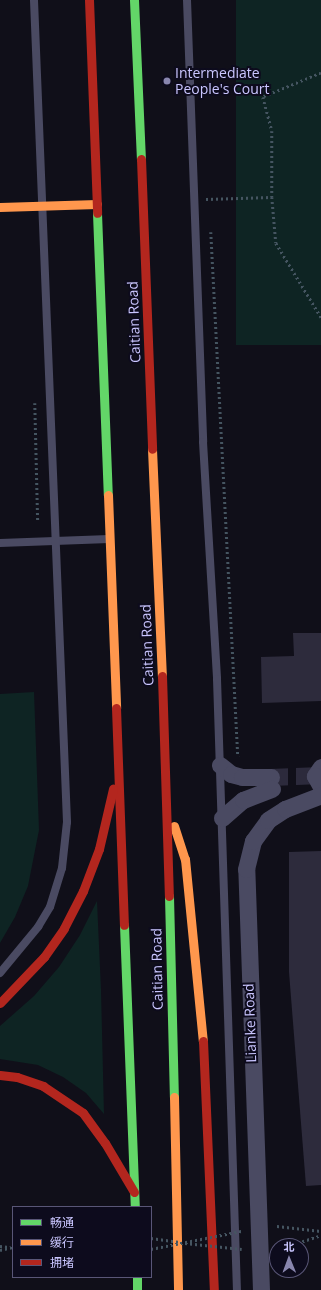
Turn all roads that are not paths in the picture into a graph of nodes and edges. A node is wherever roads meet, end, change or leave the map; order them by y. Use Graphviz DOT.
graph roads {
  1 [pos="34,0"];
  2 [pos="89,0"];
  3 [pos="134,0"];
  4 [pos="187,0"];
  5 [pos="97,204"];
  6 [pos="44,205"];
  7 [pos="0,207"];
  8 [pos="110,539"];
  9 [pos="56,541"];
  10 [pos="0,543"];
  11 [pos="119,764"];
  12 [pos="220,765"];
  13 [pos="321,767"];
  14 [pos="321,787"];
  15 [pos="321,795"];
  16 [pos="167,803"];
  17 [pos="222,818"];
  18 [pos="0,972"];
  19 [pos="0,1003"];
  20 [pos="0,1075"];
  21 [pos="135,1193"];
  22 [pos="135,1206"];
  23 [pos="137,1278"];
  24 [pos="137,1290"];
  25 [pos="178,1290"];
  26 [pos="214,1290"];
  27 [pos="237,1290"];
  28 [pos="261,1290"];
  1 -- 6 [label="lane"];
  2 -- 5 [label="main road, Caitian Road"];
  3 -- 16 [label="main road, Caitian Road"];
  4 -- 12 [label="lane"];
  5 -- 6 [label="main road"];
  5 -- 8 [label="main road, Caitian Road"];
  6 -- 7 [label="main road"];
  6 -- 9 [label="lane"];
  8 -- 9 [label="lane"];
  8 -- 11 [label="main road, Caitian Road"];
  9 -- 10 [label="lane"];
  9 -- 18 [label="lane"];
  11 -- 19 [label="main road"];
  11 -- 21 [label="main road, Caitian Road"];
  12 -- 17 [label="lane"];
  12 -- 17 [label="street"];
  13 -- 14 [label="street"];
  15 -- 28 [label="street, Lianke Road, bridge"];
  16 -- 25 [label="main road, Caitian Road"];
  16 -- 26 [label="main road"];
  17 -- 27 [label="lane"];
  20 -- 21 [label="main road"];
  21 -- 22 [label="main road, Caitian Road"];
  23 -- 24 [label="main road"];
}
